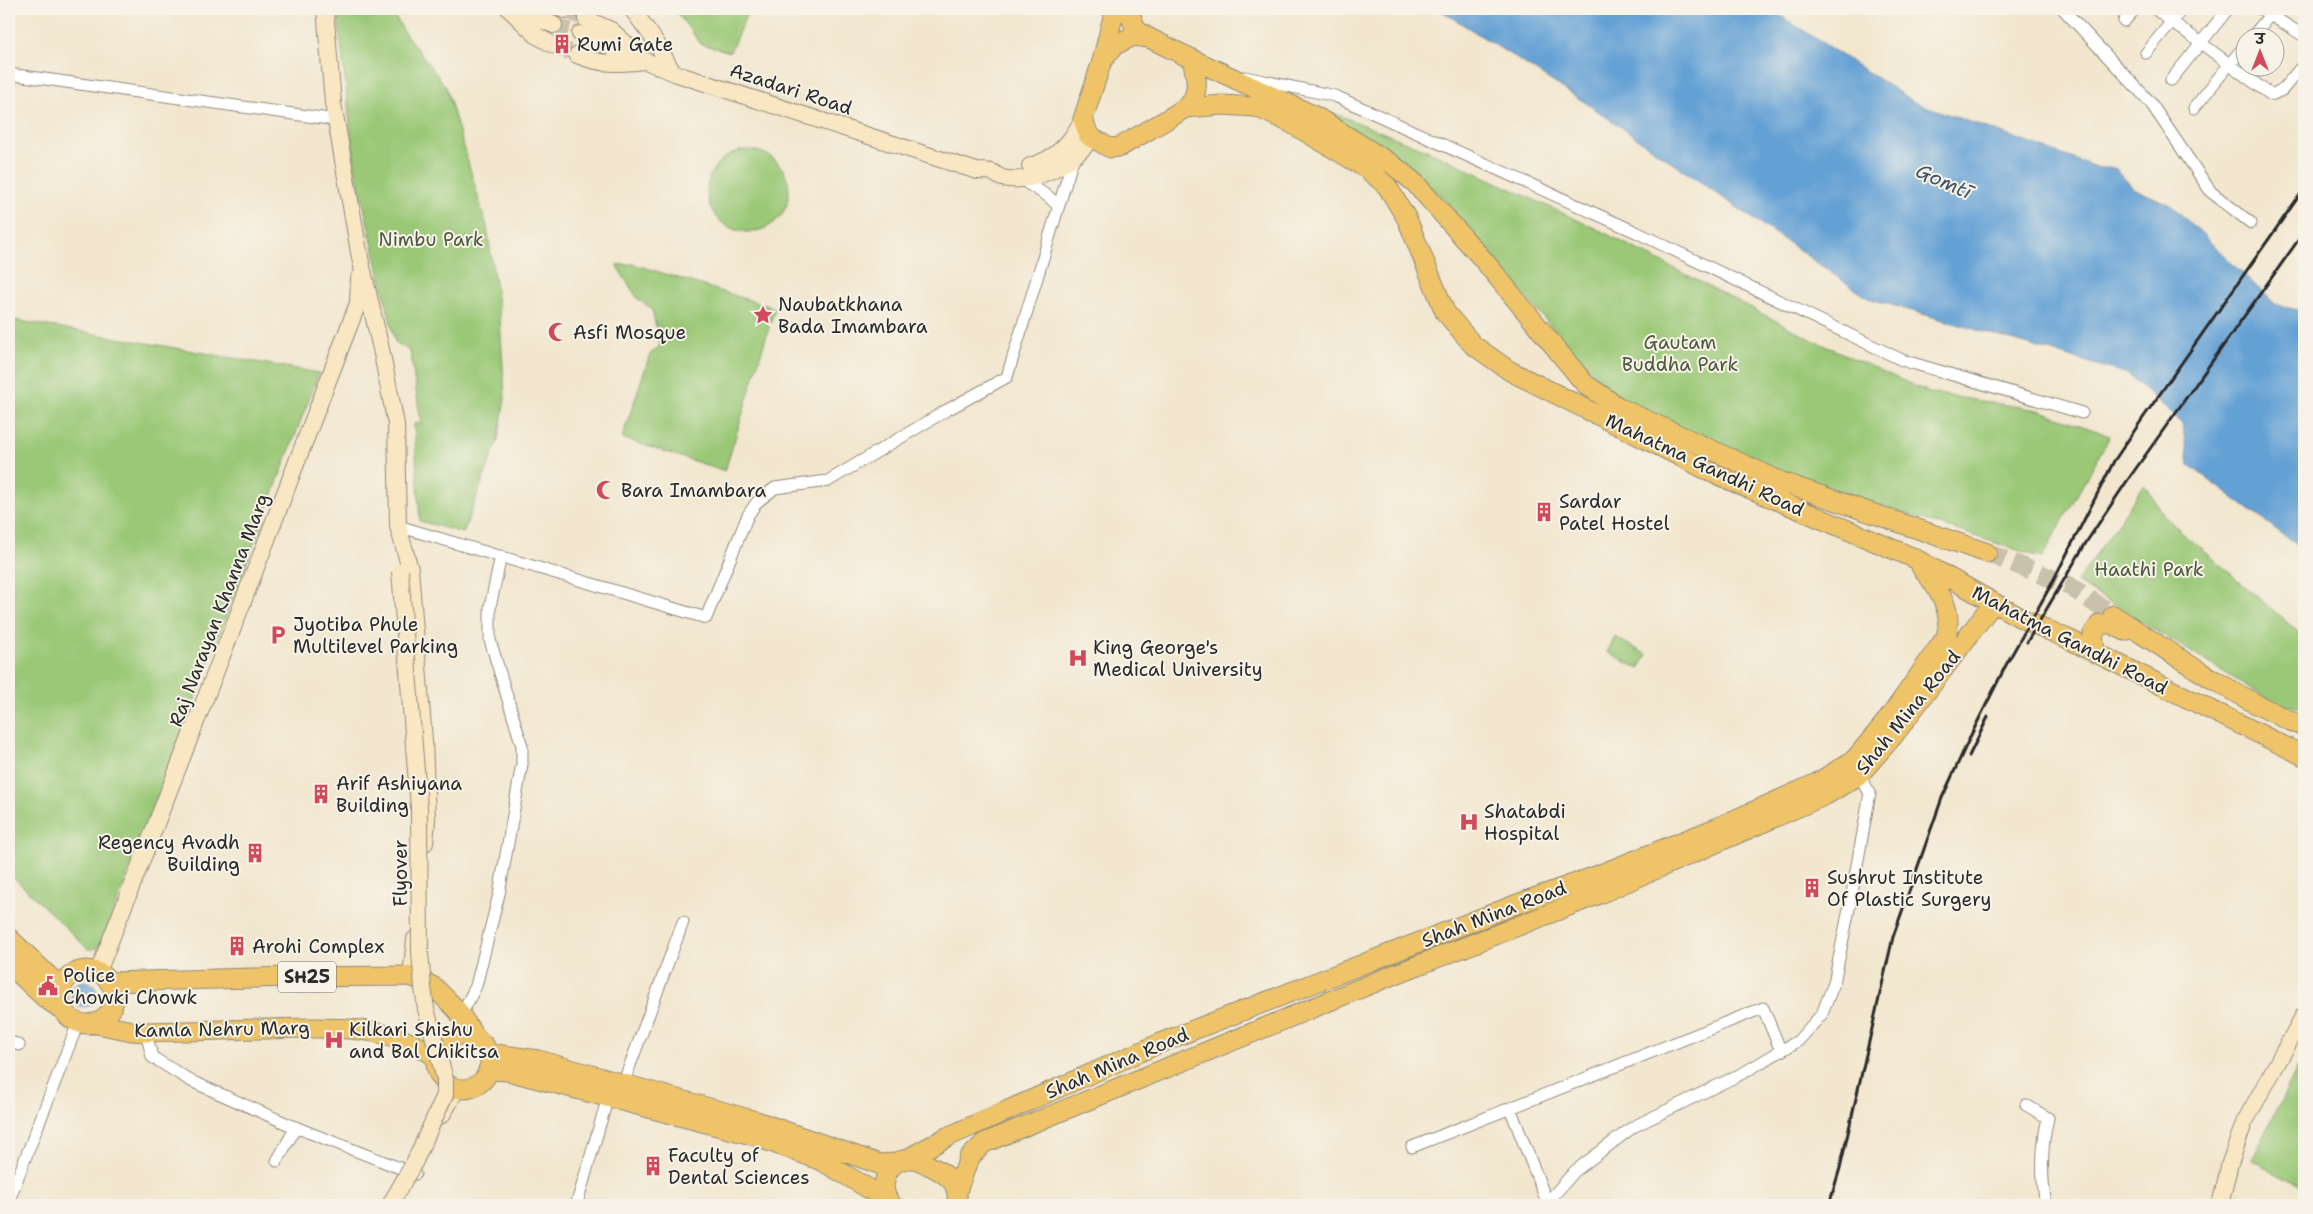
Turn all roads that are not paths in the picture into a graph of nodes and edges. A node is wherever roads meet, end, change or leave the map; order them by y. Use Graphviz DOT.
graph roads {
  1 [pos="325,9"];
  2 [pos="509,9"];
  3 [pos="514,9"];
  4 [pos="632,9"];
  5 [pos="1115,9"];
  6 [pos="1128,9"];
  7 [pos="2063,9"];
  8 [pos="2135,9"];
  9 [pos="2156,9"];
  10 [pos="2182,9"];
  11 [pos="2228,9"];
  12 [pos="2265,12"];
  13 [pos="2124,21"];
  14 [pos="2173,22"];
  15 [pos="554,25"];
  16 [pos="583,27"];
  17 [pos="2256,28"];
  18 [pos="2304,36"];
  19 [pos="1149,38"];
  20 [pos="2202,43"];
  21 [pos="555,46"];
  22 [pos="2146,53"];
  23 [pos="577,55"];
  24 [pos="2236,56"];
  25 [pos="1192,59"];
  26 [pos="644,61"];
  27 [pos="1102,61"];
  28 [pos="2230,64"];
  29 [pos="2304,64"];
  30 [pos="672,71"];
  31 [pos="1221,72"];
  32 [pos="9,74"];
  33 [pos="2170,80"];
  34 [pos="1187,108"];
  35 [pos="2194,108"];
  36 [pos="1083,119"];
  37 [pos="336,120"];
  38 [pos="1092,138"];
  39 [pos="1073,159"];
  40 [pos="994,173"];
  41 [pos="1019,178"];
  42 [pos="1430,198"];
  43 [pos="1058,206"];
  44 [pos="1408,219"];
  45 [pos="2252,223"];
  46 [pos="360,258"];
  47 [pos="1585,384"];
  48 [pos="1575,403"];
  49 [pos="2082,413"];
  50 [pos="398,526"];
  51 [pos="1987,554"];
  52 [pos="501,556"];
  53 [pos="1914,558"];
  54 [pos="1993,603"];
  55 [pos="2112,615"];
  56 [pos="2021,618"];
  57 [pos="1968,638"];
  58 [pos="2154,642"];
  59 [pos="2095,653"];
  60 [pos="2280,716"];
  61 [pos="2304,716"];
  62 [pos="2304,727"];
  63 [pos="2304,756"];
  64 [pos="1854,769"];
  65 [pos="1528,900"];
  66 [pos="1535,918"];
  67 [pos="682,922"];
  68 [pos="9,938"];
  69 [pos="1375,960"];
  70 [pos="9,964"];
  71 [pos="411,976"];
  72 [pos="104,977"];
  73 [pos="1383,979"];
  74 [pos="64,982"];
  75 [pos="1277,998"];
  76 [pos="461,1015"];
  77 [pos="2304,1015"];
  78 [pos="1287,1018"];
  79 [pos="78,1019"];
  80 [pos="146,1032"];
  81 [pos="1781,1051"];
  82 [pos="484,1054"];
  83 [pos="436,1057"];
  84 [pos="1095,1072"];
  85 [pos="440,1077"];
  86 [pos="623,1084"];
  87 [pos="457,1089"];
  88 [pos="1105,1093"];
  89 [pos="608,1097"];
  90 [pos="2026,1105"];
  91 [pos="1510,1108"];
  92 [pos="708,1116"];
  93 [pos="296,1127"];
  94 [pos="1412,1147"];
  95 [pos="277,1161"];
  96 [pos="901,1161"];
  97 [pos="409,1173"];
  98 [pos="956,1198"];
  99 [pos="9,1200"];
  100 [pos="890,1203"];
  101 [pos="1546,1204"];
  102 [pos="385,1205"];
  103 [pos="390,1205"];
  104 [pos="399,1205"];
  105 [pos="579,1205"];
  106 [pos="2046,1205"];
  107 [pos="2220,1205"];
  1 -- 37 [label="street"];
  2 -- 21 [label="street"];
  3 -- 15 [label="street"];
  4 -- 30 [label="street"];
  5 -- 27 [label="main road"];
  6 -- 19 [label="main road"];
  7 -- 45 [label="street"];
  8 -- 13 [label="street"];
  9 -- 14 [label="street"];
  10 -- 14 [label="street"];
  11 -- 20 [label="street"];
  12 -- 17 [label="street"];
  12 -- 18 [label="street"];
  14 -- 20 [label="street"];
  14 -- 22 [label="street"];
  16 -- 26 [label="street"];
  19 -- 25 [label="main road"];
  19 -- 27 [label="main road"];
  20 -- 28 [label="street"];
  20 -- 33 [label="street"];
  23 -- 26 [label="street, Azadari Road"];
  24 -- 28 [label="street"];
  25 -- 31 [label="main road, Mahatma Gandhi Road"];
  25 -- 34 [label="main road"];
  26 -- 30 [label="street, Azadari Road"];
  27 -- 36 [label="main road"];
  28 -- 29 [label="street"];
  28 -- 35 [label="street"];
  30 -- 40 [label="street, Azadari Road"];
  31 -- 42 [label="main road, Mahatma Gandhi Road"];
  31 -- 49 [label="street"];
  32 -- 37 [label="street"];
  34 -- 38 [label="main road"];
  34 -- 44 [label="main road, Mahatma Gandhi Road"];
  36 -- 38 [label="main road"];
  36 -- 40 [label="street"];
  37 -- 46 [label="street"];
  38 -- 39 [label="street"];
  39 -- 41 [label="street"];
  39 -- 43 [label="street"];
  40 -- 41 [label="street, Azadari Road"];
  41 -- 43 [label="street"];
  42 -- 44 [label="main road"];
  42 -- 47 [label="main road, Mahatma Gandhi Road"];
  43 -- 52 [label="street"];
  44 -- 48 [label="main road, Mahatma Gandhi Road"];
  46 -- 50 [label="street"];
  46 -- 72 [label="street, Raj Narayan Khanna Marg"];
  47 -- 48 [label="main road"];
  47 -- 51 [label="main road, Mahatma Gandhi Road"];
  48 -- 53 [label="main road, Mahatma Gandhi Road"];
  50 -- 52 [label="street"];
  50 -- 71 [label="street"];
  50 -- 103 [label="street, Flyover, bridge"];
  52 -- 76 [label="street"];
  53 -- 54 [label="main road, Mahatma Gandhi Road"];
  53 -- 64 [label="main road, Shah Mina Road"];
  54 -- 56 [label="main road, Mahatma Gandhi Road"];
  54 -- 57 [label="main road, Shah Mina Road"];
  55 -- 58 [label="main road, Mahatma Gandhi Road"];
  56 -- 57 [label="main road"];
  56 -- 59 [label="main road, Mahatma Gandhi Road"];
  57 -- 64 [label="main road, Shah Mina Road"];
  58 -- 59 [label="main road"];
  58 -- 60 [label="main road, Mahatma Gandhi Road"];
  59 -- 63 [label="main road, Mahatma Gandhi Road"];
  60 -- 61 [label="main road"];
  60 -- 62 [label="main road, Mahatma Gandhi Road"];
  64 -- 65 [label="main road, Shah Mina Road"];
  64 -- 66 [label="main road, Shah Mina Road"];
  64 -- 81 [label="street"];
  65 -- 66 [label="main road"];
  65 -- 69 [label="main road, Shah Mina Road"];
  66 -- 73 [label="main road, Shah Mina Road"];
  67 -- 86 [label="street"];
  68 -- 74 [label="main road"];
  69 -- 73 [label="main road"];
  69 -- 75 [label="main road, Shah Mina Road"];
  70 -- 79 [label="main road"];
  71 -- 72 [label="main road, SH25"];
  71 -- 76 [label="main road, SH25"];
  72 -- 74 [label="main road, SH25"];
  72 -- 79 [label="main road"];
  73 -- 78 [label="main road, Shah Mina Road"];
  74 -- 79 [label="main road"];
  75 -- 78 [label="main road"];
  75 -- 84 [label="main road, Shah Mina Road"];
  76 -- 82 [label="main road, SH25"];
  77 -- 107 [label="street"];
  78 -- 88 [label="main road, Shah Mina Road"];
  79 -- 80 [label="main road, Kamla Nehru Marg"];
  79 -- 99 [label="street"];
  80 -- 83 [label="main road, Kamla Nehru Marg"];
  80 -- 93 [label="street"];
  81 -- 91 [label="street"];
  81 -- 101 [label="street"];
  82 -- 83 [label="main road"];
  82 -- 86 [label="main road"];
  82 -- 87 [label="main road"];
  82 -- 89 [label="main road"];
  83 -- 85 [label="main road"];
  84 -- 88 [label="main road"];
  84 -- 96 [label="main road, Shah Mina Road"];
  85 -- 87 [label="main road"];
  85 -- 97 [label="street"];
  86 -- 92 [label="main road"];
  87 -- 97 [label="street"];
  88 -- 98 [label="main road, Shah Mina Road"];
  89 -- 92 [label="main road"];
  89 -- 105 [label="street"];
  90 -- 106 [label="street"];
  91 -- 94 [label="street"];
  91 -- 101 [label="street"];
  92 -- 96 [label="main road"];
  92 -- 100 [label="main road"];
  93 -- 95 [label="street"];
  93 -- 97 [label="street"];
  96 -- 98 [label="main road"];
  96 -- 100 [label="main road"];
  97 -- 102 [label="street"];
  97 -- 104 [label="street"];
}
